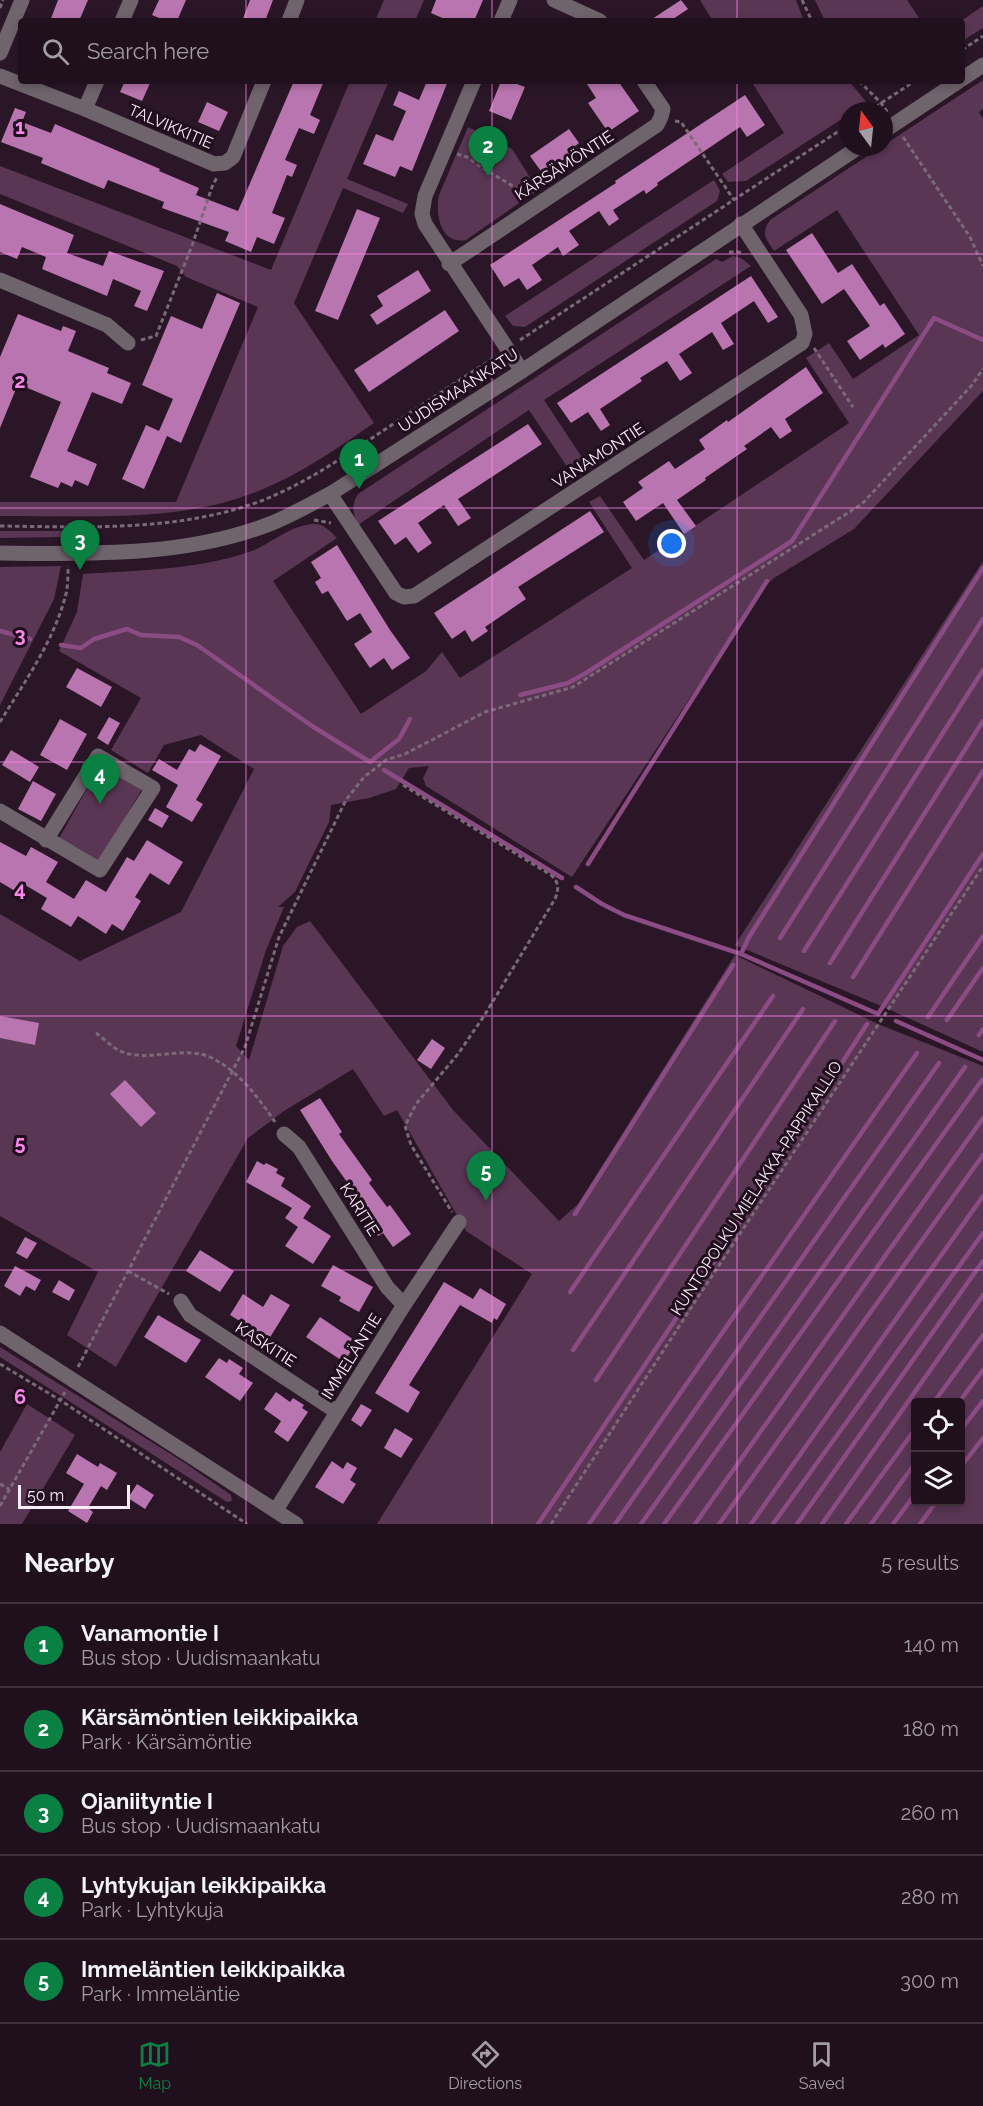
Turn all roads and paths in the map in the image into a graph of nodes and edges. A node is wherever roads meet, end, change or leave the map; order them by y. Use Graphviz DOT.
graph roads {
  1 [pos="3,0"];
  2 [pos="22,0"];
  3 [pos="131,0"];
  4 [pos="297,0"];
  5 [pos="510,0"];
  6 [pos="554,0"];
  7 [pos="802,0"];
  8 [pos="0,8"];
  9 [pos="123,18"];
  10 [pos="290,18"];
  11 [pos="502,18"];
  12 [pos="593,18"];
  13 [pos="811,18"];
  14 [pos="981,37"];
  15 [pos="983,43"];
  16 [pos="965,48"];
  17 [pos="0,53"];
  18 [pos="983,65"];
  19 [pos="0,76"];
  20 [pos="965,77"];
  21 [pos="18,83"];
  22 [pos="21,84"];
  23 [pos="96,84"];
  24 [pos="263,84"];
  25 [pos="473,84"];
  26 [pos="646,84"];
  27 [pos="863,84"];
  28 [pos="910,84"];
  29 [pos="955,84"];
  30 [pos="880,102"];
  31 [pos="883,102"];
  32 [pos="85,109"];
  33 [pos="662,117"];
  34 [pos="893,124"];
  35 [pos="839,131"];
  36 [pos="893,132"];
  37 [pos="443,151"];
  38 [pos="845,156"];
  39 [pos="225,163"];
  40 [pos="734,200"];
  41 [pos="535,206"];
  42 [pos="698,223"];
  43 [pos="741,224"];
  44 [pos="702,228"];
  45 [pos="758,248"];
  46 [pos="726,253"];
  47 [pos="449,264"];
  48 [pos="983,266"];
  49 [pos="0,280"];
  50 [pos="805,334"];
  51 [pos="518,341"];
  52 [pos="128,343"];
  53 [pos="495,357"];
  54 [pos="983,369"];
  55 [pos="522,371"];
  56 [pos="854,407"];
  57 [pos="340,459"];
  58 [pos="344,465"];
  59 [pos="330,494"];
  60 [pos="344,517"];
  61 [pos="310,521"];
  62 [pos="0,526"];
  63 [pos="70,527"];
  64 [pos="70,534"];
  65 [pos="0,553"];
  66 [pos="69,565"];
  67 [pos="0,722"];
  68 [pos="404,785"];
  69 [pos="0,811"];
  70 [pos="46,840"];
  71 [pos="983,866"];
  72 [pos="96,1033"];
  73 [pos="232,1072"];
  74 [pos="284,1134"];
  75 [pos="459,1222"];
  76 [pos="128,1271"];
  77 [pos="181,1301"];
  78 [pos="404,1305"];
  79 [pos="0,1334"];
  80 [pos="0,1364"];
  81 [pos="72,1378"];
  82 [pos="60,1400"];
  83 [pos="337,1412"];
  84 [pos="0,1484"];
  85 [pos="9,1489"];
  86 [pos="0,1506"];
  87 [pos="276,1510"];
  88 [pos="247,1524"];
  89 [pos="296,1524"];
  90 [pos="551,1524"];
  1 -- 8 [label="path"];
  2 -- 17 [label="street"];
  3 -- 9 [label="street"];
  4 -- 10 [label="street"];
  5 -- 11 [label="street"];
  6 -- 12 [label="street"];
  7 -- 13 [label="path"];
  14 -- 15 [label="path"];
  14 -- 16 [label="path"];
  18 -- 20 [label="street"];
  19 -- 21 [label="street, TALVIKKITIE"];
  22 -- 32 [label="street, TALVIKKITIE"];
  23 -- 32 [label="street"];
  24 -- 39 [label="street, TALVIKKITIE"];
  25 -- 37 [label="street"];
  26 -- 33 [label="street"];
  27 -- 30 [label="path"];
  28 -- 31 [label="path"];
  29 -- 34 [label="street"];
  32 -- 39 [label="street, TALVIKKITIE"];
  33 -- 40 [label="path"];
  33 -- 41 [label="street, KÄRSÄMÖNTIE"];
  35 -- 40 [label="path"];
  36 -- 48 [label="path"];
  37 -- 41 [label="path"];
  37 -- 47 [label="street"];
  38 -- 43 [label="street, UUDISMAANKATU"];
  39 -- 52 [label="path"];
  40 -- 42 [label="path"];
  41 -- 47 [label="street, KÄRSÄMÖNTIE"];
  42 -- 44 [label="path"];
  42 -- 51 [label="path"];
  43 -- 45 [label="street"];
  43 -- 55 [label="street, UUDISMAANKATU"];
  45 -- 46 [label="path"];
  45 -- 50 [label="street"];
  47 -- 55 [label="street"];
  49 -- 52 [label="street"];
  50 -- 56 [label="path"];
  50 -- 60 [label="street, VANAMONTIE"];
  53 -- 57 [label="path"];
  54 -- 73 [label="path"];
  55 -- 59 [label="street, UUDISMAANKATU"];
  57 -- 58 [label="path"];
  57 -- 63 [label="path"];
  59 -- 60 [label="street, VANAMONTIE"];
  59 -- 65 [label="street, UUDISMAANKATU"];
  60 -- 61 [label="path"];
  62 -- 63 [label="path"];
  63 -- 64 [label="path"];
  66 -- 67 [label="path"];
  68 -- 75 [label="path"];
  69 -- 70 [label="street"];
  70 -- 70 [label="street"];
  71 -- 90 [label="path, KUNTOPOLKU MIELAKKA-PAPPIKALLIO"];
  72 -- 73 [label="path"];
  73 -- 74 [label="path"];
  73 -- 76 [label="path"];
  74 -- 78 [label="street, KARITIE"];
  75 -- 78 [label="street, IMMELÄNTIE"];
  76 -- 77 [label="path"];
  76 -- 81 [label="path"];
  77 -- 83 [label="street, KASKITIE"];
  78 -- 83 [label="street, IMMELÄNTIE"];
  79 -- 81 [label="street"];
  80 -- 82 [label="path"];
  81 -- 82 [label="path"];
  81 -- 87 [label="street"];
  82 -- 85 [label="path"];
  82 -- 88 [label="path"];
  83 -- 87 [label="street, IMMELÄNTIE"];
  84 -- 85 [label="path"];
  85 -- 86 [label="path"];
  87 -- 89 [label="street"];
}
